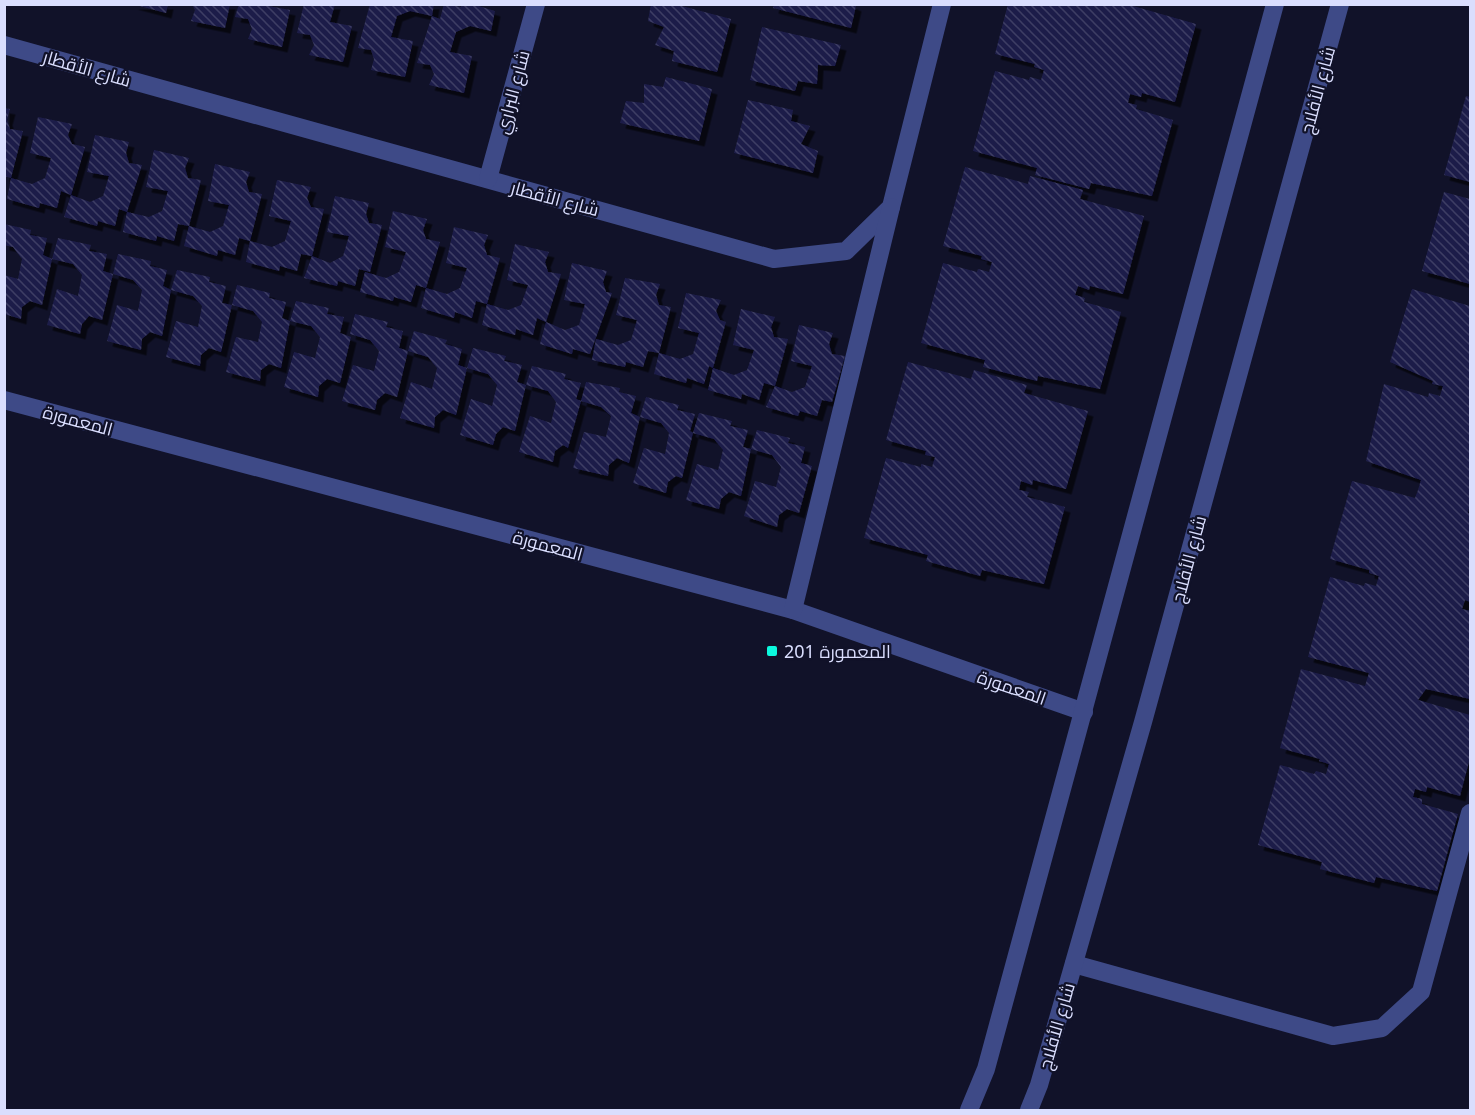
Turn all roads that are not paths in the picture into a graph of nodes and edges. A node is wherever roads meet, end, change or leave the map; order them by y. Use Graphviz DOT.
graph roads {
  1 [pos="536,4"];
  2 [pos="942,4"];
  3 [pos="1275,4"];
  4 [pos="1340,4"];
  5 [pos="4,45"];
  6 [pos="488,179"];
  7 [pos="891,207"];
  8 [pos="4,400"];
  9 [pos="793,610"];
  10 [pos="1084,712"];
  11 [pos="1470,813"];
  12 [pos="1074,964"];
  13 [pos="969,1110"];
  14 [pos="1029,1110"];
  1 -- 6 [label="street, شارع البراري"];
  2 -- 7 [label="street"];
  3 -- 10 [label="street"];
  4 -- 12 [label="street, شارع الأفلاج"];
  5 -- 6 [label="street, شارع الأقطار"];
  6 -- 7 [label="street, شارع الأقطار"];
  7 -- 9 [label="street"];
  8 -- 9 [label="street, المعمورة"];
  9 -- 10 [label="street, المعمورة"];
  10 -- 13 [label="street"];
  11 -- 12 [label="street"];
  12 -- 14 [label="street, شارع الأفلاج"];
}
